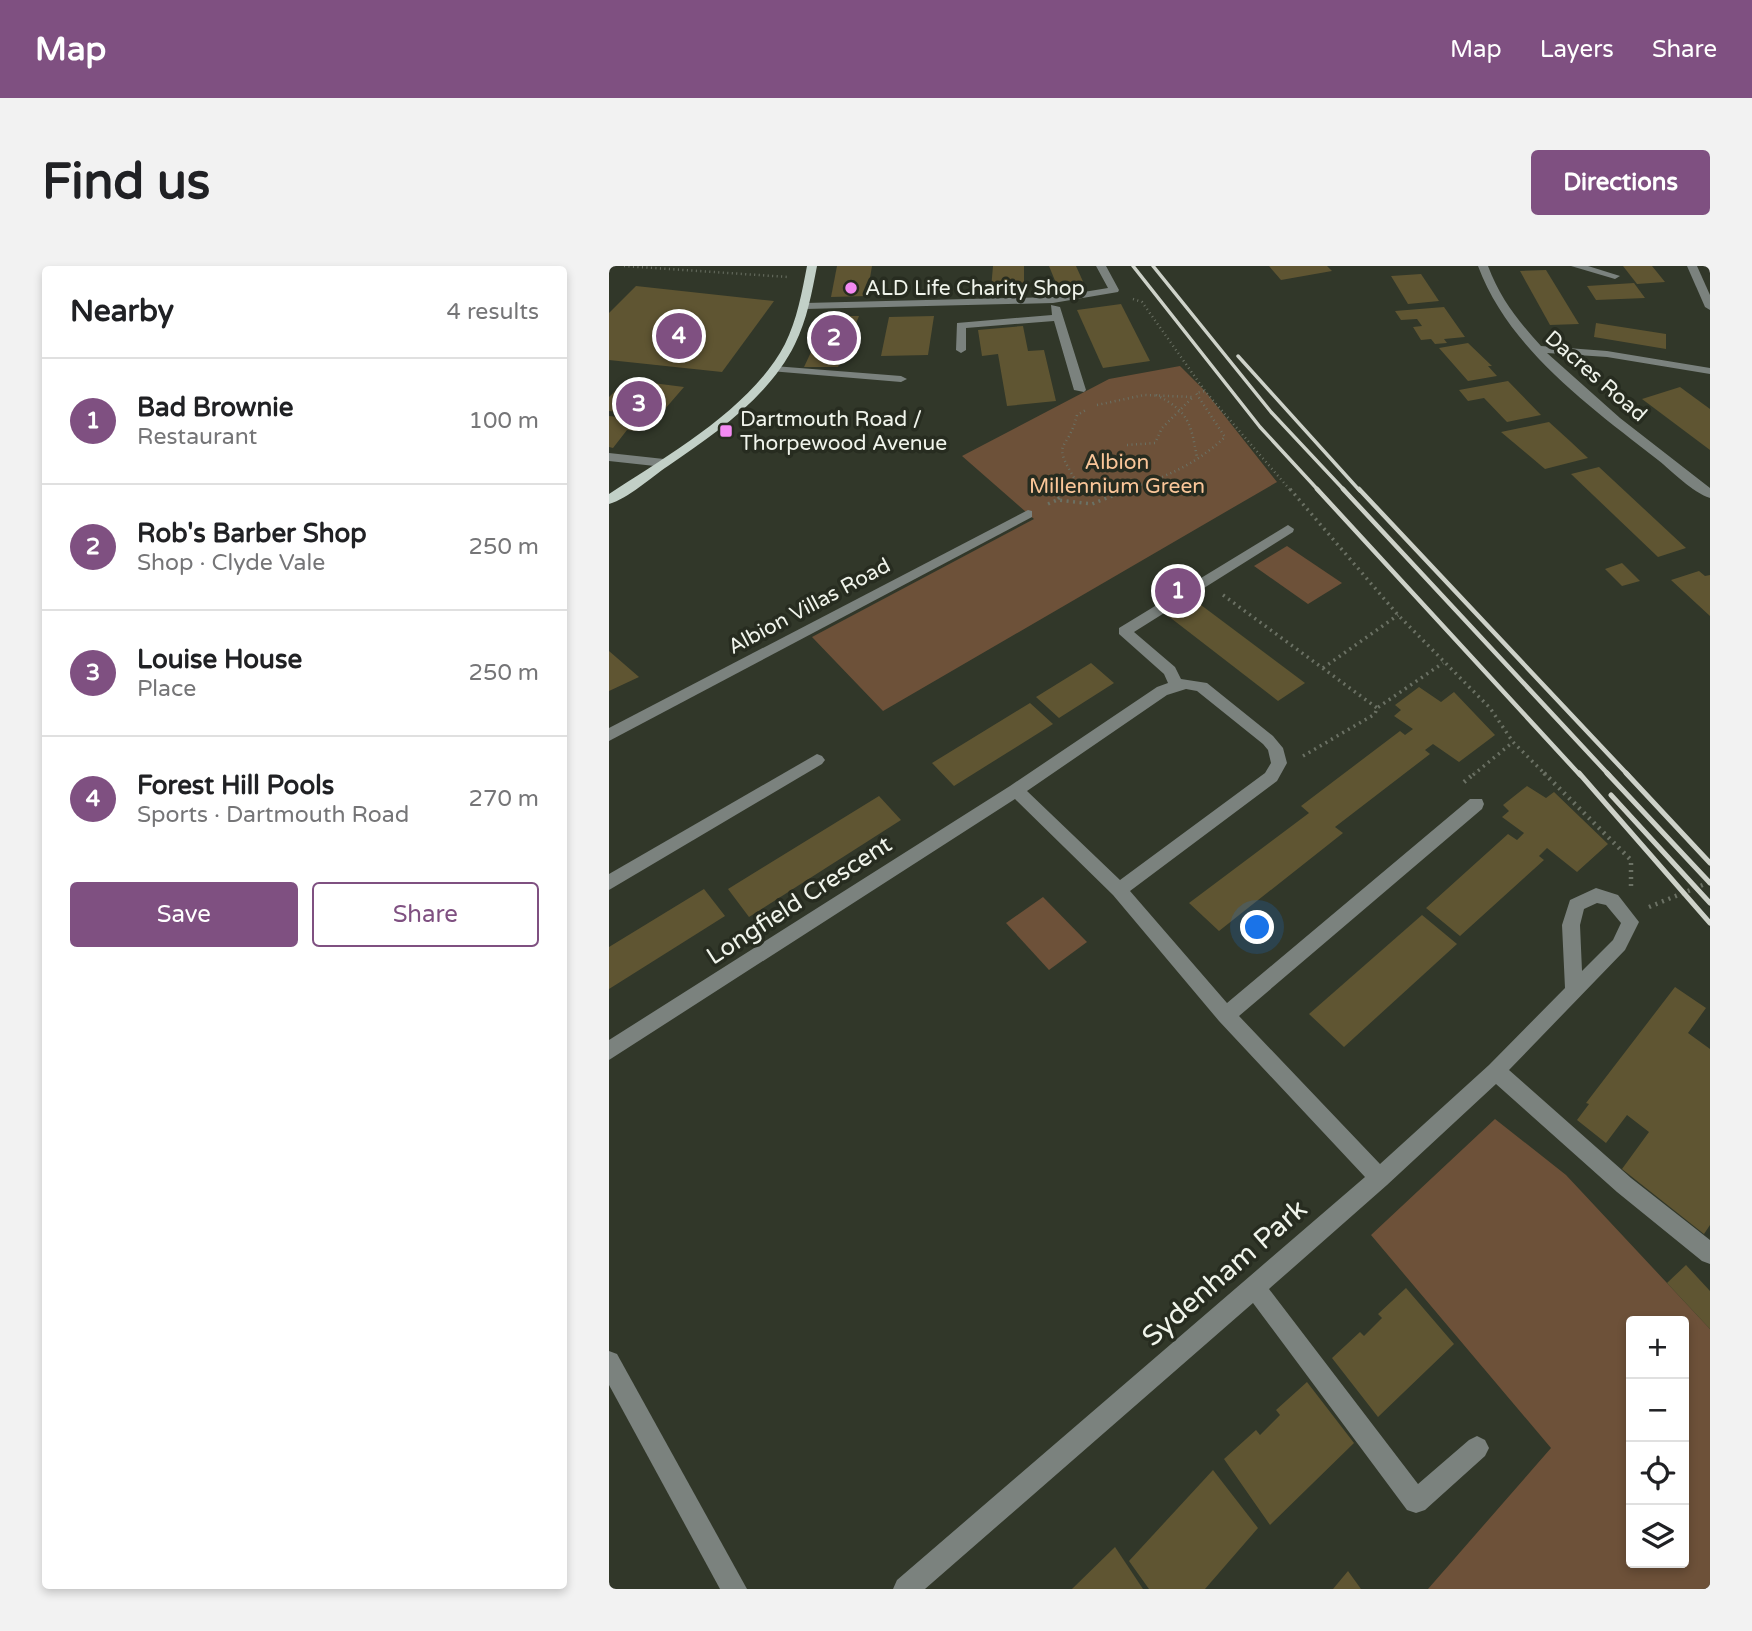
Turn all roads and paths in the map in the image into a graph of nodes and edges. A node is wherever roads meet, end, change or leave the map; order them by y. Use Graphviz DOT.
graph roads {
  1 [pos="624,266"];
  2 [pos="1101,266"];
  3 [pos="1482,266"];
  4 [pos="1576,266"];
  5 [pos="1692,266"];
  6 [pos="811,271"];
  7 [pos="1615,276"];
  8 [pos="1114,290"];
  9 [pos="1053,300"];
  10 [pos="805,306"];
  11 [pos="1710,307"];
  12 [pos="1058,318"];
  13 [pos="1535,349"];
  14 [pos="961,350"];
  15 [pos="774,369"];
  16 [pos="1710,372"];
  17 [pos="901,379"];
  18 [pos="1080,390"];
  19 [pos="1205,391"];
  20 [pos="1152,393"];
  21 [pos="1194,395"];
  22 [pos="1181,406"];
  23 [pos="1127,444"];
  24 [pos="609,457"];
  25 [pos="1197,459"];
  26 [pos="664,463"];
  27 [pos="1710,494"];
  28 [pos="1057,499"];
  29 [pos="609,500"];
  30 [pos="1028,514"];
  31 [pos="1288,529"];
  32 [pos="1205,581"];
  33 [pos="1398,615"];
  34 [pos="1443,663"];
  35 [pos="1323,668"];
  36 [pos="1176,685"];
  37 [pos="1377,708"];
  38 [pos="609,735"];
  39 [pos="1513,742"];
  40 [pos="817,760"];
  41 [pos="1279,762"];
  42 [pos="1016,790"];
  43 [pos="1476,804"];
  44 [pos="1710,882"];
  45 [pos="609,883"];
  46 [pos="1631,887"];
  47 [pos="1119,890"];
  48 [pos="1669,899"];
  49 [pos="1574,991"];
  50 [pos="1226,1015"];
  51 [pos="609,1051"];
  52 [pos="1496,1071"];
  53 [pos="1380,1178"];
  54 [pos="1709,1251"];
  55 [pos="1255,1288"];
  56 [pos="609,1362"];
  57 [pos="1477,1448"];
  58 [pos="734,1589"];
  59 [pos="906,1589"];
  1 -- 6 [label="path"];
  2 -- 8 [label="street"];
  3 -- 13 [label="street, Dacres Road"];
  4 -- 7 [label="street"];
  5 -- 11 [label="street"];
  6 -- 10 [label="main road"];
  8 -- 9 [label="street"];
  8 -- 19 [label="path"];
  9 -- 10 [label="street"];
  9 -- 12 [label="street"];
  10 -- 15 [label="main road"];
  12 -- 14 [label="street"];
  12 -- 18 [label="street"];
  13 -- 16 [label="street"];
  13 -- 27 [label="street, Dacres Road"];
  15 -- 17 [label="street"];
  15 -- 26 [label="main road"];
  19 -- 21 [label="path"];
  19 -- 33 [label="path"];
  20 -- 21 [label="path"];
  20 -- 22 [label="path"];
  20 -- 28 [label="path"];
  21 -- 22 [label="path"];
  21 -- 25 [label="path"];
  22 -- 23 [label="path"];
  22 -- 25 [label="path"];
  24 -- 26 [label="street"];
  25 -- 28 [label="path"];
  26 -- 29 [label="main road"];
  28 -- 30 [label="path"];
  30 -- 38 [label="street, Albion Villas Road"];
  31 -- 32 [label="street"];
  32 -- 35 [label="path"];
  32 -- 36 [label="street"];
  33 -- 34 [label="path"];
  33 -- 35 [label="path"];
  34 -- 37 [label="path"];
  34 -- 39 [label="path"];
  35 -- 37 [label="path"];
  36 -- 41 [label="street"];
  36 -- 42 [label="street, Longfield Crescent"];
  37 -- 41 [label="path"];
  39 -- 43 [label="path"];
  39 -- 46 [label="path"];
  40 -- 45 [label="street"];
  41 -- 47 [label="street"];
  42 -- 47 [label="street"];
  42 -- 51 [label="street, Longfield Crescent"];
  43 -- 50 [label="street"];
  44 -- 48 [label="path"];
  47 -- 50 [label="street"];
  49 -- 49 [label="street, Sydenham Park"];
  49 -- 52 [label="street, Sydenham Park"];
  50 -- 53 [label="street"];
  52 -- 53 [label="street, Sydenham Park"];
  52 -- 54 [label="street"];
  53 -- 55 [label="street, Sydenham Park"];
  55 -- 57 [label="street"];
  55 -- 59 [label="street, Sydenham Park"];
  56 -- 58 [label="street"];
}
